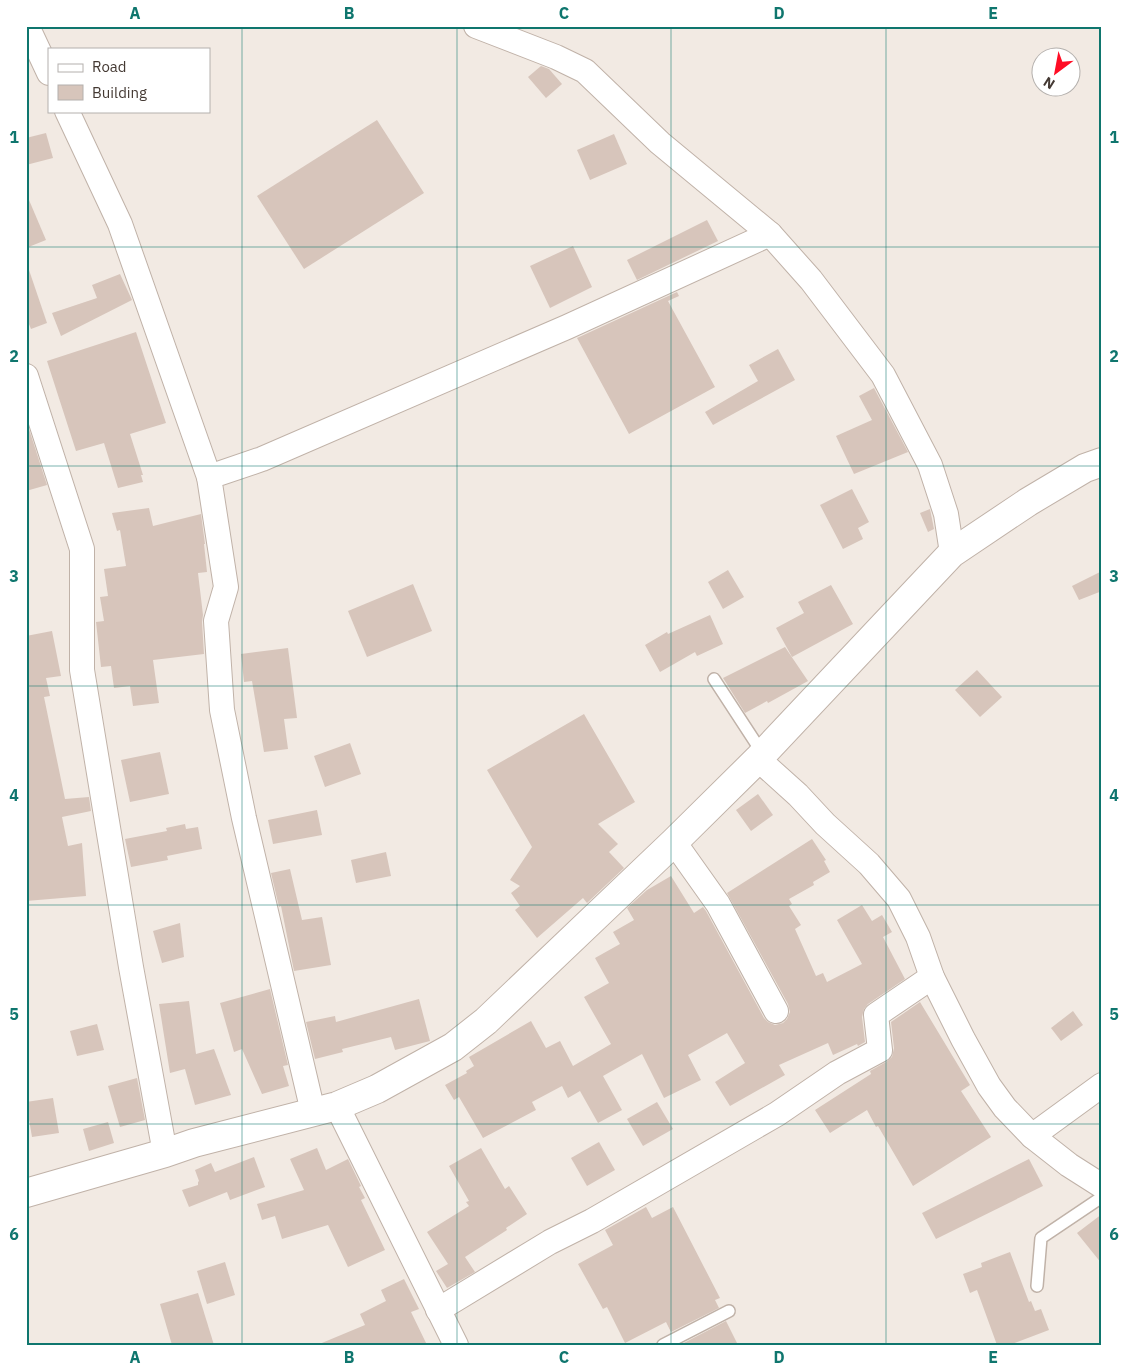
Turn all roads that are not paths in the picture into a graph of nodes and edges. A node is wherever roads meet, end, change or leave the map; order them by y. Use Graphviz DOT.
graph roads {
  1 [pos="27,26"];
  2 [pos="476,26"];
  3 [pos="48,71"];
  4 [pos="67,112"];
  5 [pos="770,234"];
  6 [pos="26,376"];
  7 [pos="1102,462"];
  8 [pos="209,477"];
  9 [pos="952,553"];
  10 [pos="714,679"];
  11 [pos="761,757"];
  12 [pos="674,842"];
  13 [pos="932,977"];
  14 [pos="776,1011"];
  15 [pos="1102,1086"];
  16 [pos="325,1109"];
  17 [pos="1032,1136"];
  18 [pos="165,1153"];
  19 [pos="1102,1186"];
  20 [pos="26,1193"];
  21 [pos="1102,1197"];
  22 [pos="1038,1286"];
  23 [pos="438,1310"];
  24 [pos="729,1311"];
  25 [pos="456,1345"];
  26 [pos="663,1345"];
  1 -- 3 [label="street"];
  2 -- 5 [label="street"];
  4 -- 8 [label="street"];
  5 -- 8 [label="street"];
  5 -- 9 [label="street"];
  6 -- 18 [label="street"];
  7 -- 9 [label="street"];
  8 -- 16 [label="street"];
  9 -- 11 [label="street"];
  10 -- 11 [label="lane"];
  11 -- 12 [label="street"];
  11 -- 13 [label="street"];
  12 -- 14 [label="street"];
  12 -- 16 [label="street"];
  13 -- 17 [label="street"];
  13 -- 23 [label="street"];
  15 -- 17 [label="street"];
  16 -- 18 [label="street"];
  16 -- 23 [label="street"];
  17 -- 19 [label="street"];
  18 -- 20 [label="street"];
  21 -- 22 [label="lane"];
  23 -- 25 [label="street"];
  24 -- 26 [label="lane"];
}
